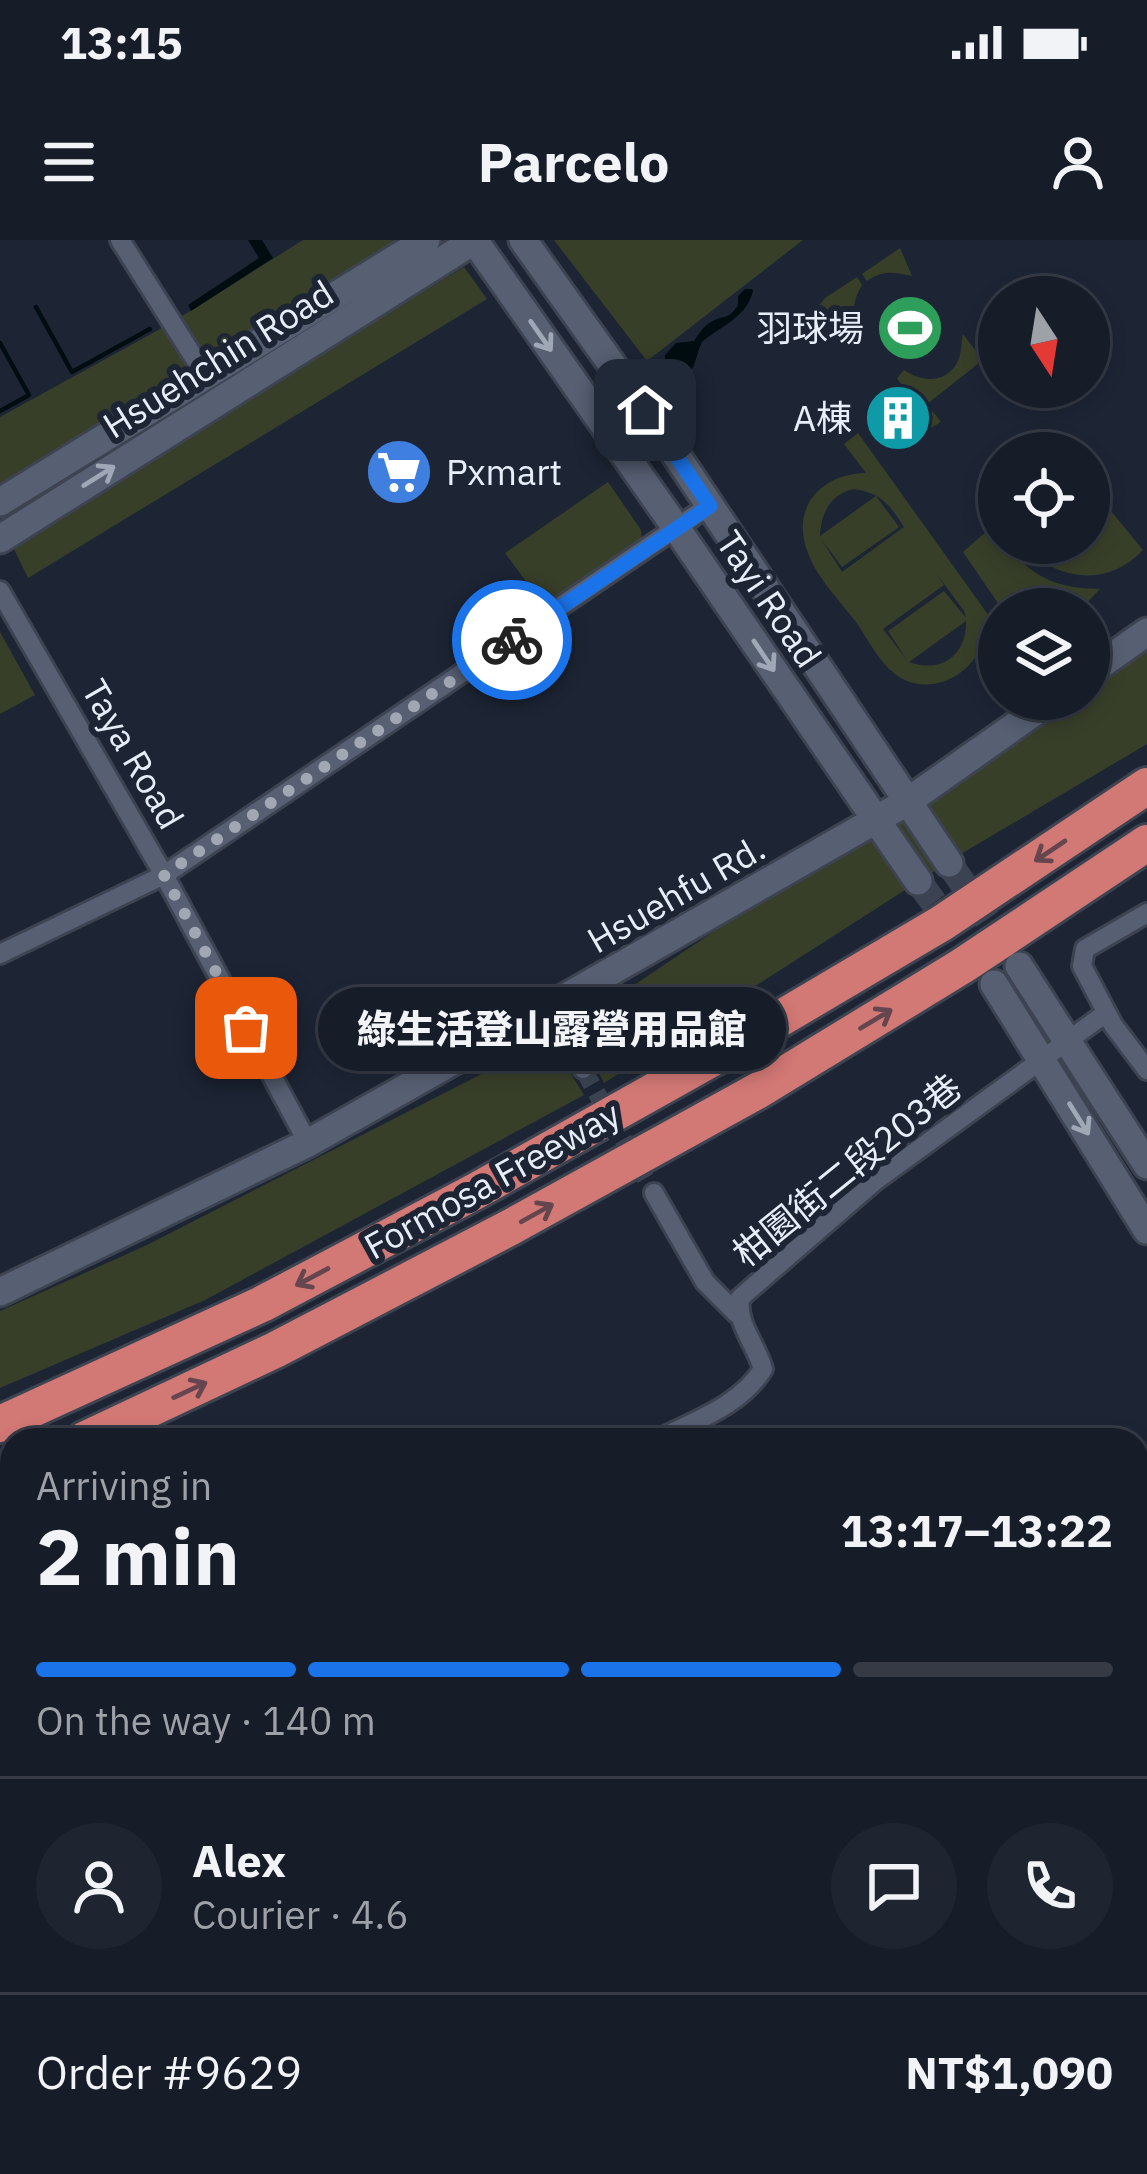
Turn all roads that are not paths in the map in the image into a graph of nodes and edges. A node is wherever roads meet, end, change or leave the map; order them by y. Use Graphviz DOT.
graph roads {
  1 [pos="120,240"];
  2 [pos="426,240"];
  3 [pos="475,240"];
  4 [pos="523,240"];
  5 [pos="206,375"];
  6 [pos="0,502"];
  7 [pos="710,506"];
  8 [pos="677,529"];
  9 [pos="0,538"];
  10 [pos="0,591"];
  11 [pos="1147,632"];
  12 [pos="1110,658"];
  13 [pos="1023,720"];
  14 [pos="1147,786"];
  15 [pos="907,802"];
  16 [pos="876,821"];
  17 [pos="1147,843"];
  18 [pos="949,863"];
  19 [pos="164,875"];
  20 [pos="918,881"];
  21 [pos="1147,913"];
  22 [pos="0,954"];
  23 [pos="1019,966"];
  24 [pos="994,984"];
  25 [pos="548,1008"];
  26 [pos="1106,1013"];
  27 [pos="1068,1042"];
  28 [pos="1043,1060"];
  29 [pos="583,1069"];
  30 [pos="1147,1070"];
  31 [pos="308,1142"];
  32 [pos="1147,1166"];
  33 [pos="655,1193"];
  34 [pos="1147,1230"];
  35 [pos="0,1292"];
  36 [pos="737,1314"];
  37 [pos="0,1424"];
  38 [pos="109,1428"];
  39 [pos="681,1428"];
  1 -- 5 [label="street"];
  2 -- 5 [label="street, Hsuehchin Road"];
  3 -- 8 [label="street, Tayi Road, one-way"];
  9 -- 3 [label="street, Hsuehchin Road, one-way"];
  4 -- 7 [label="street, Tayi Road"];
  5 -- 6 [label="street, Hsuehchin Road"];
  7 -- 8 [label="street"];
  7 -- 15 [label="street, Tayi Road"];
  8 -- 16 [label="street, Tayi Road, one-way"];
  8 -- 19 [label="street"];
  10 -- 19 [label="street, Taya Road"];
  11 -- 12 [label="street"];
  13 -- 15 [label="street, Hsuehfu Rd."];
  14 -- 37 [label="highway, Formosa Freeway, one-way"];
  15 -- 16 [label="street, Hsuehfu Rd."];
  15 -- 18 [label="street, Tayi Road"];
  16 -- 20 [label="street, Tayi Road"];
  16 -- 25 [label="street, Hsuehfu Rd."];
  38 -- 17 [label="highway, Formosa Freeway, one-way"];
  19 -- 22 [label="street"];
  19 -- 31 [label="street, Taya Road"];
  21 -- 26 [label="street"];
  23 -- 27 [label="street"];
  24 -- 28 [label="street"];
  25 -- 29 [label="street"];
  25 -- 31 [label="street, Hsuehfu Rd."];
  26 -- 27 [label="street, 柑園街二段203巷"];
  26 -- 30 [label="street"];
  27 -- 28 [label="street, 柑園街二段203巷"];
  27 -- 32 [label="street"];
  28 -- 34 [label="street, one-way"];
  28 -- 36 [label="street, 柑園街二段203巷"];
  31 -- 35 [label="street, Hsuehfu Rd."];
  33 -- 36 [label="street"];
  36 -- 39 [label="street, 柑園街二段203巷"];
}
